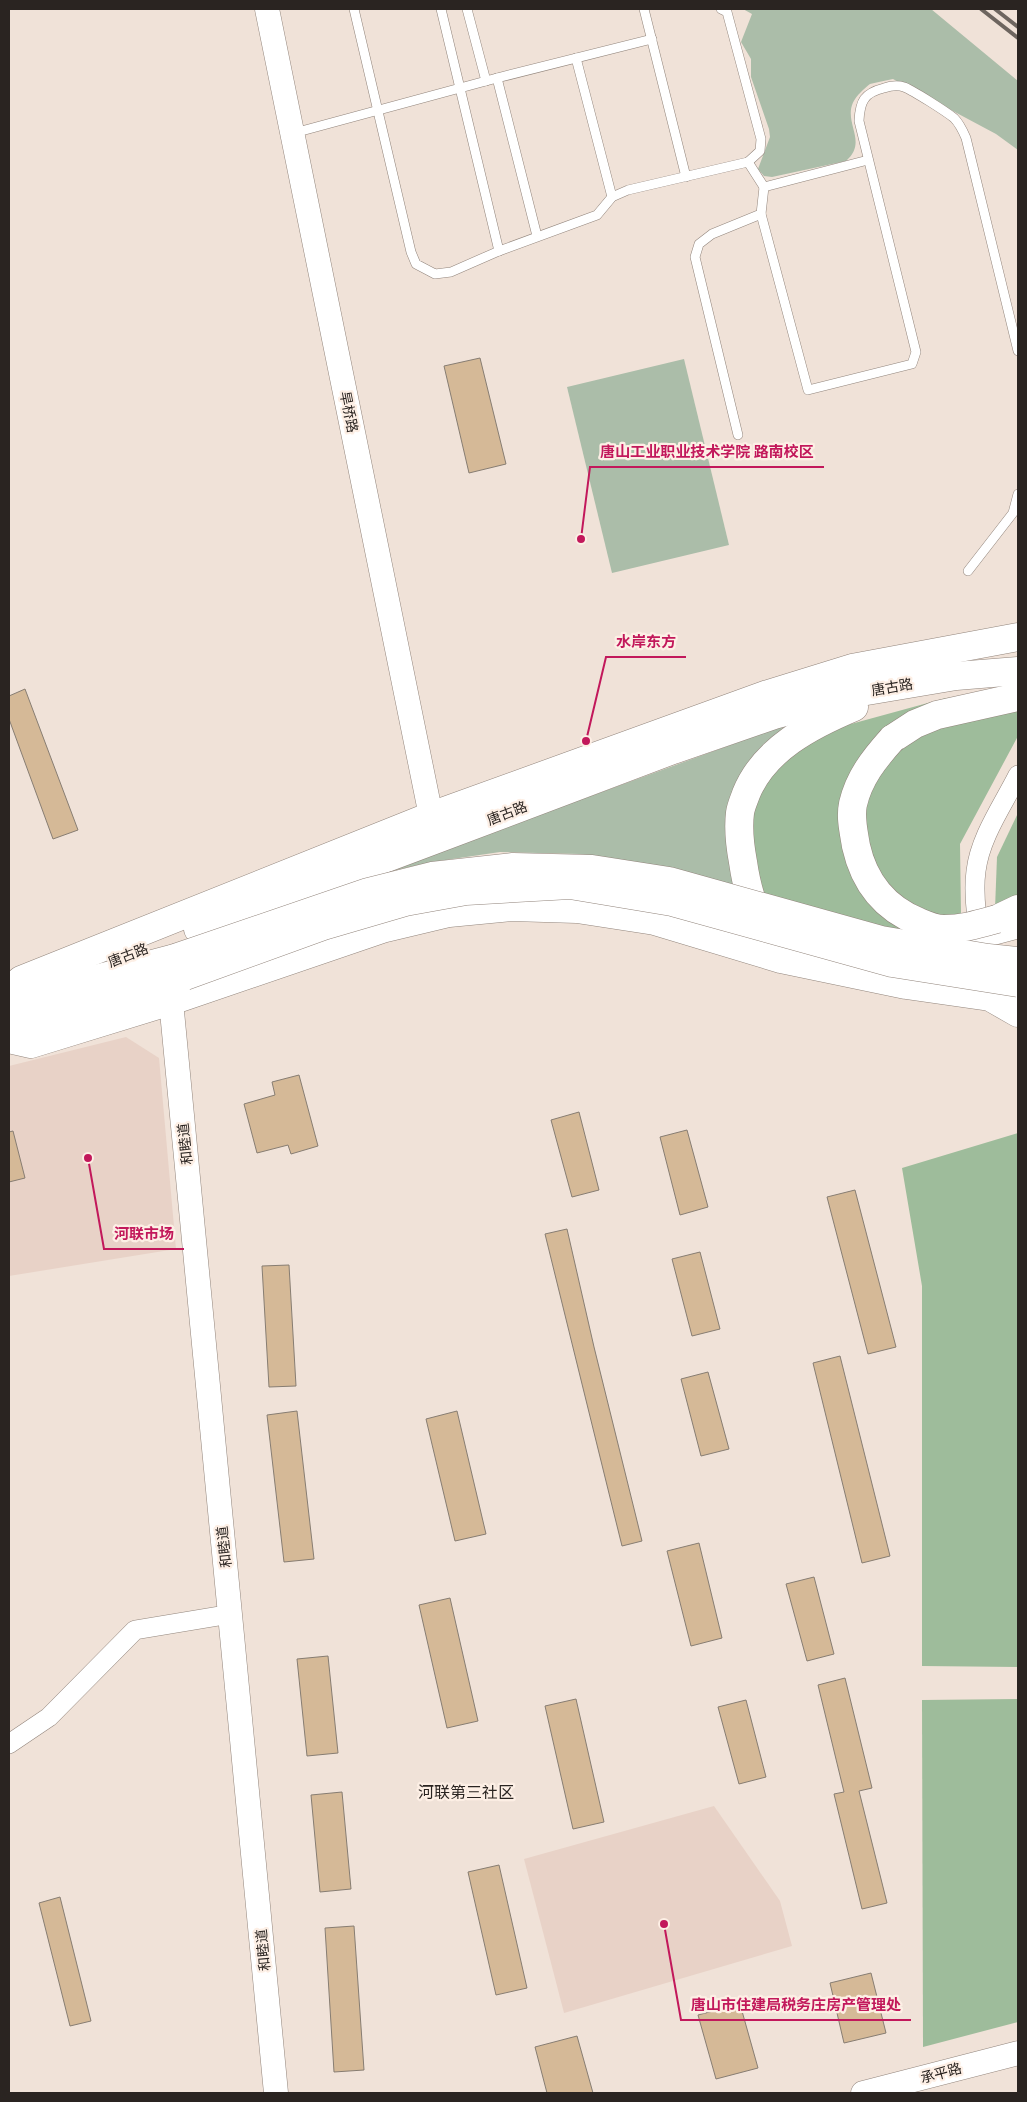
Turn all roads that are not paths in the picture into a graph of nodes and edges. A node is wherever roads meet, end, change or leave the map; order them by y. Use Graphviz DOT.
graph roads {
  1 [pos="267,9"];
  2 [pos="354,9"];
  3 [pos="440,9"];
  4 [pos="467,9"];
  5 [pos="644,9"];
  6 [pos="721,9"];
  7 [pos="652,39"];
  8 [pos="576,58"];
  9 [pos="497,78"];
  10 [pos="486,81"];
  11 [pos="461,88"];
  12 [pos="378,110"];
  13 [pos="292,133"];
  14 [pos="868,160"];
  15 [pos="748,162"];
  16 [pos="686,176"];
  17 [pos="764,187"];
  18 [pos="612,197"];
  19 [pos="761,214"];
  20 [pos="537,236"];
  21 [pos="499,251"];
  22 [pos="1018,351"];
  23 [pos="738,436"];
  24 [pos="1018,494"];
  25 [pos="968,571"];
  26 [pos="1018,638"];
  27 [pos="1018,671"];
  28 [pos="941,678"];
  29 [pos="1018,697"];
  30 [pos="1018,776"];
  31 [pos="431,816"];
  32 [pos="1018,908"];
  33 [pos="1018,929"];
  34 [pos="980,939"];
  35 [pos="175,959"];
  36 [pos="781,959"];
  37 [pos="1018,961"];
  38 [pos="1018,983"];
  39 [pos="9,991"];
  40 [pos="990,997"];
  41 [pos="9,1001"];
  42 [pos="171,1001"];
  43 [pos="1018,1013"];
  44 [pos="9,1028"];
  45 [pos="9,1040"];
  46 [pos="231,1614"];
  47 [pos="9,1744"];
  48 [pos="1018,2053"];
  49 [pos="276,2093"];
  50 [pos="863,2093"];
  1 -- 13 [label="street, 旱桥路"];
  2 -- 12 [label="lane"];
  3 -- 11 [label="lane"];
  4 -- 10 [label="lane"];
  5 -- 7 [label="lane"];
  6 -- 15 [label="lane"];
  7 -- 8 [label="lane"];
  7 -- 16 [label="lane"];
  8 -- 9 [label="lane"];
  8 -- 18 [label="lane"];
  9 -- 10 [label="lane"];
  9 -- 20 [label="lane"];
  10 -- 11 [label="lane"];
  11 -- 12 [label="lane"];
  11 -- 21 [label="lane"];
  12 -- 13 [label="lane"];
  12 -- 21 [label="lane"];
  13 -- 31 [label="street, 旱桥路"];
  14 -- 17 [label="lane"];
  14 -- 19 [label="lane"];
  14 -- 22 [label="lane"];
  15 -- 16 [label="lane"];
  15 -- 17 [label="lane"];
  16 -- 18 [label="lane"];
  17 -- 19 [label="lane"];
  18 -- 20 [label="lane"];
  19 -- 23 [label="lane"];
  20 -- 21 [label="lane"];
  24 -- 25 [label="lane"];
  26 -- 31 [label="main road"];
  27 -- 28 [label="main road, 唐古路"];
  28 -- 35 [label="main road, 唐古路"];
  28 -- 36 [label="main road"];
  29 -- 32 [label="main road, bridge"];
  30 -- 34 [label="street"];
  31 -- 39 [label="main road"];
  33 -- 34 [label="street"];
  34 -- 40 [label="street"];
  35 -- 37 [label="main road, bridge"];
  35 -- 38 [label="main road, 唐古路, bridge"];
  35 -- 41 [label="main road"];
  35 -- 44 [label="main road, 唐古路"];
  36 -- 40 [label="main road"];
  36 -- 42 [label="main road"];
  40 -- 43 [label="main road"];
  42 -- 45 [label="main road"];
  42 -- 46 [label="street, 和睦道"];
  46 -- 47 [label="street"];
  46 -- 49 [label="street, 和睦道"];
  48 -- 50 [label="street, 承平路"];
}
